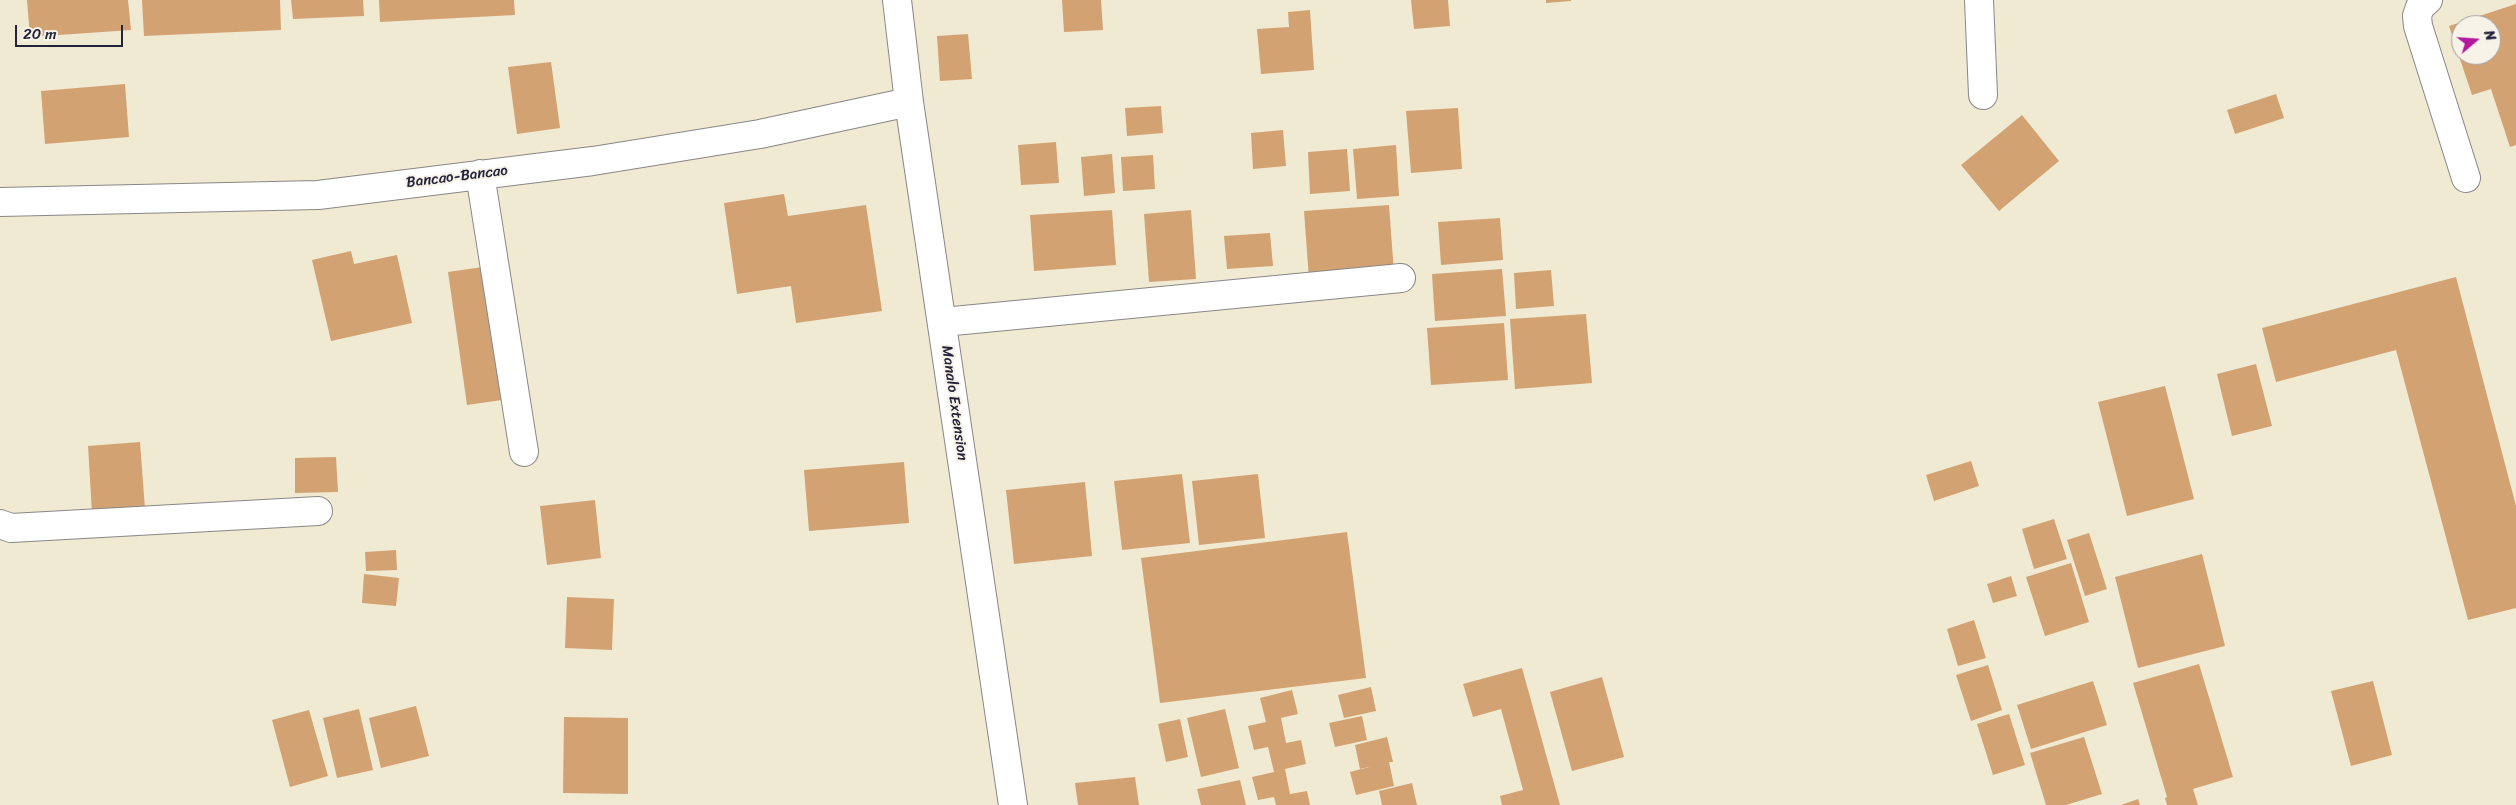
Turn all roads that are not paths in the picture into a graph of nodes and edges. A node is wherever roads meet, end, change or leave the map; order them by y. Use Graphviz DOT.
graph roads {
  1 [pos="897,0"];
  2 [pos="1979,0"];
  3 [pos="2428,0"];
  4 [pos="1983,95"];
  5 [pos="909,102"];
  6 [pos="480,174"];
  7 [pos="2466,178"];
  8 [pos="0,202"];
  9 [pos="1401,278"];
  10 [pos="942,322"];
  11 [pos="524,452"];
  12 [pos="318,511"];
  13 [pos="0,524"];
  14 [pos="1013,805"];
  1 -- 5 [label="street, Manalo Extension"];
  2 -- 4 [label="street"];
  3 -- 7 [label="street"];
  5 -- 6 [label="street, Bancao-Bancao"];
  5 -- 10 [label="street, Manalo Extension"];
  6 -- 8 [label="street, Bancao-Bancao"];
  6 -- 11 [label="street"];
  9 -- 10 [label="street"];
  10 -- 14 [label="street, Manalo Extension"];
  12 -- 13 [label="street"];
}
